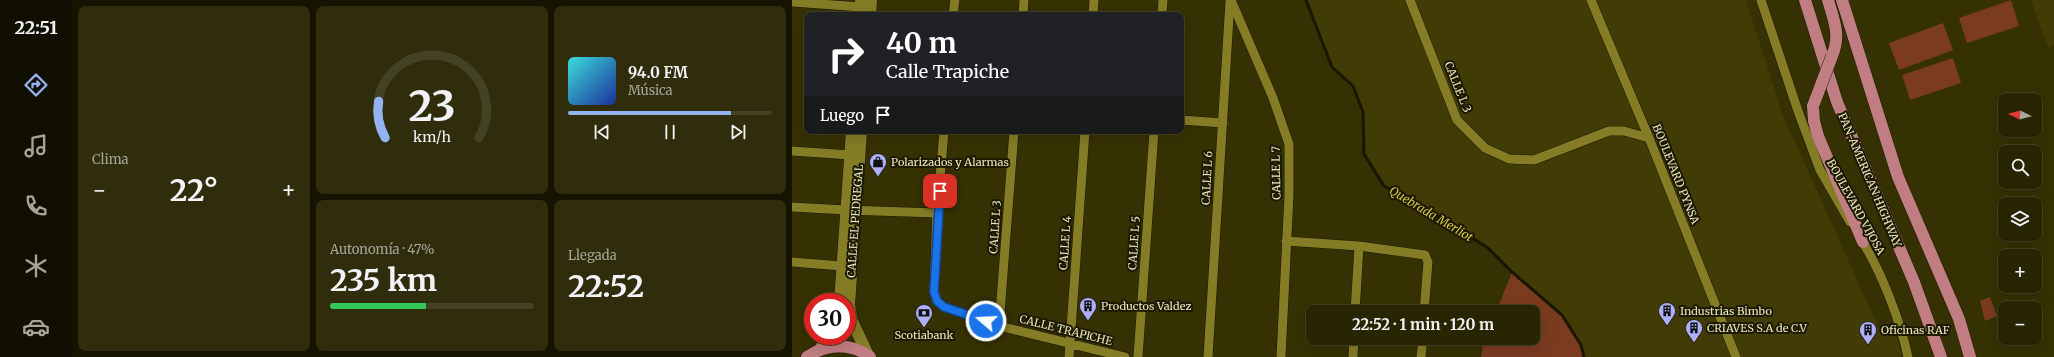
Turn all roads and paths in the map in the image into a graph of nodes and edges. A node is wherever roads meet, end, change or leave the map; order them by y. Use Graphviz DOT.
graph roads {
  1 [pos="872,0"];
  2 [pos="955,0"];
  3 [pos="1024,0"];
  4 [pos="1094,0"];
  5 [pos="1163,0"];
  6 [pos="1230,0"];
  7 [pos="1410,0"];
  8 [pos="1591,0"];
  9 [pos="1761,0"];
  10 [pos="1805,0"];
  11 [pos="1828,0"];
  12 [pos="1842,0"];
  13 [pos="792,2"];
  14 [pos="861,7"];
  15 [pos="870,12"];
  16 [pos="953,12"];
  17 [pos="1023,12"];
  18 [pos="1093,12"];
  19 [pos="1162,12"];
  20 [pos="1184,120"];
  21 [pos="1223,123"];
  22 [pos="852,134"];
  23 [pos="861,134"];
  24 [pos="944,134"];
  25 [pos="1014,134"];
  26 [pos="1085,134"];
  27 [pos="1154,134"];
  28 [pos="1649,138"];
  29 [pos="792,151"];
  30 [pos="850,155"];
  31 [pos="792,207"];
  32 [pos="851,211"];
  33 [pos="937,213"];
  34 [pos="1286,241"];
  35 [pos="1863,242"];
  36 [pos="1359,246"];
  37 [pos="792,262"];
  38 [pos="842,266"];
  39 [pos="840,293"];
  40 [pos="1355,305"];
  41 [pos="1425,305"];
  42 [pos="999,326"];
  43 [pos="1070,342"];
  44 [pos="822,345"];
  45 [pos="1354,345"];
  46 [pos="1422,345"];
  47 [pos="820,350"];
  48 [pos="869,356"];
  49 [pos="807,357"];
  50 [pos="1069,357"];
  51 [pos="1125,357"];
  52 [pos="1138,357"];
  53 [pos="1208,357"];
  54 [pos="1281,357"];
  55 [pos="1353,357"];
  56 [pos="1421,357"];
  57 [pos="1736,357"];
  58 [pos="1908,357"];
  59 [pos="1941,357"];
  60 [pos="1970,357"];
  1 -- 15 [label="main road"];
  2 -- 16 [label="street"];
  3 -- 17 [label="street"];
  4 -- 18 [label="street"];
  5 -- 19 [label="street"];
  6 -- 21 [label="street, CALLE L 6"];
  6 -- 34 [label="street, CALLE L 7"];
  7 -- 28 [label="street, CALLE L 3"];
  8 -- 28 [label="street, BOULEVARD PYNSA"];
  9 -- 35 [label="street, BOULEVARD VIJOSA"];
  10 -- 59 [label="main road, PAN-AMERICAN HIGHWAY"];
  11 -- 35 [label="main road, bridge"];
  12 -- 60 [label="main road"];
  13 -- 14 [label="street"];
  20 -- 21 [label="street"];
  21 -- 53 [label="street, CALLE L 6"];
  22 -- 30 [label="main road, CALLE EL PEDREGAL"];
  23 -- 32 [label="main road, CALLE EL PEDREGAL"];
  24 -- 33 [label="street, CALLE TRAPICHE"];
  25 -- 42 [label="street, CALLE L 3"];
  26 -- 43 [label="street, CALLE L 4"];
  27 -- 52 [label="street, CALLE L 5"];
  28 -- 57 [label="street, BOULEVARD PYNSA"];
  29 -- 30 [label="street"];
  30 -- 32 [label="main road, CALLE EL PEDREGAL"];
  31 -- 32 [label="street"];
  32 -- 33 [label="street"];
  32 -- 38 [label="main road, CALLE EL PEDREGAL"];
  32 -- 48 [label="main road, CALLE EL PEDREGAL"];
  33 -- 42 [label="street, CALLE TRAPICHE"];
  34 -- 36 [label="street"];
  34 -- 54 [label="street, CALLE L 7"];
  35 -- 58 [label="street, BOULEVARD VIJOSA"];
  36 -- 40 [label="street"];
  36 -- 41 [label="street"];
  37 -- 38 [label="street"];
  38 -- 39 [label="main road, CALLE EL PEDREGAL"];
  42 -- 43 [label="street, CALLE TRAPICHE"];
  43 -- 50 [label="street, CALLE L 4"];
  43 -- 51 [label="street, CALLE TRAPICHE"];
  44 -- 47 [label="main road"];
  45 -- 55 [label="street"];
  46 -- 56 [label="street"];
  47 -- 48 [label="main road"];
  47 -- 49 [label="main road"];
}
